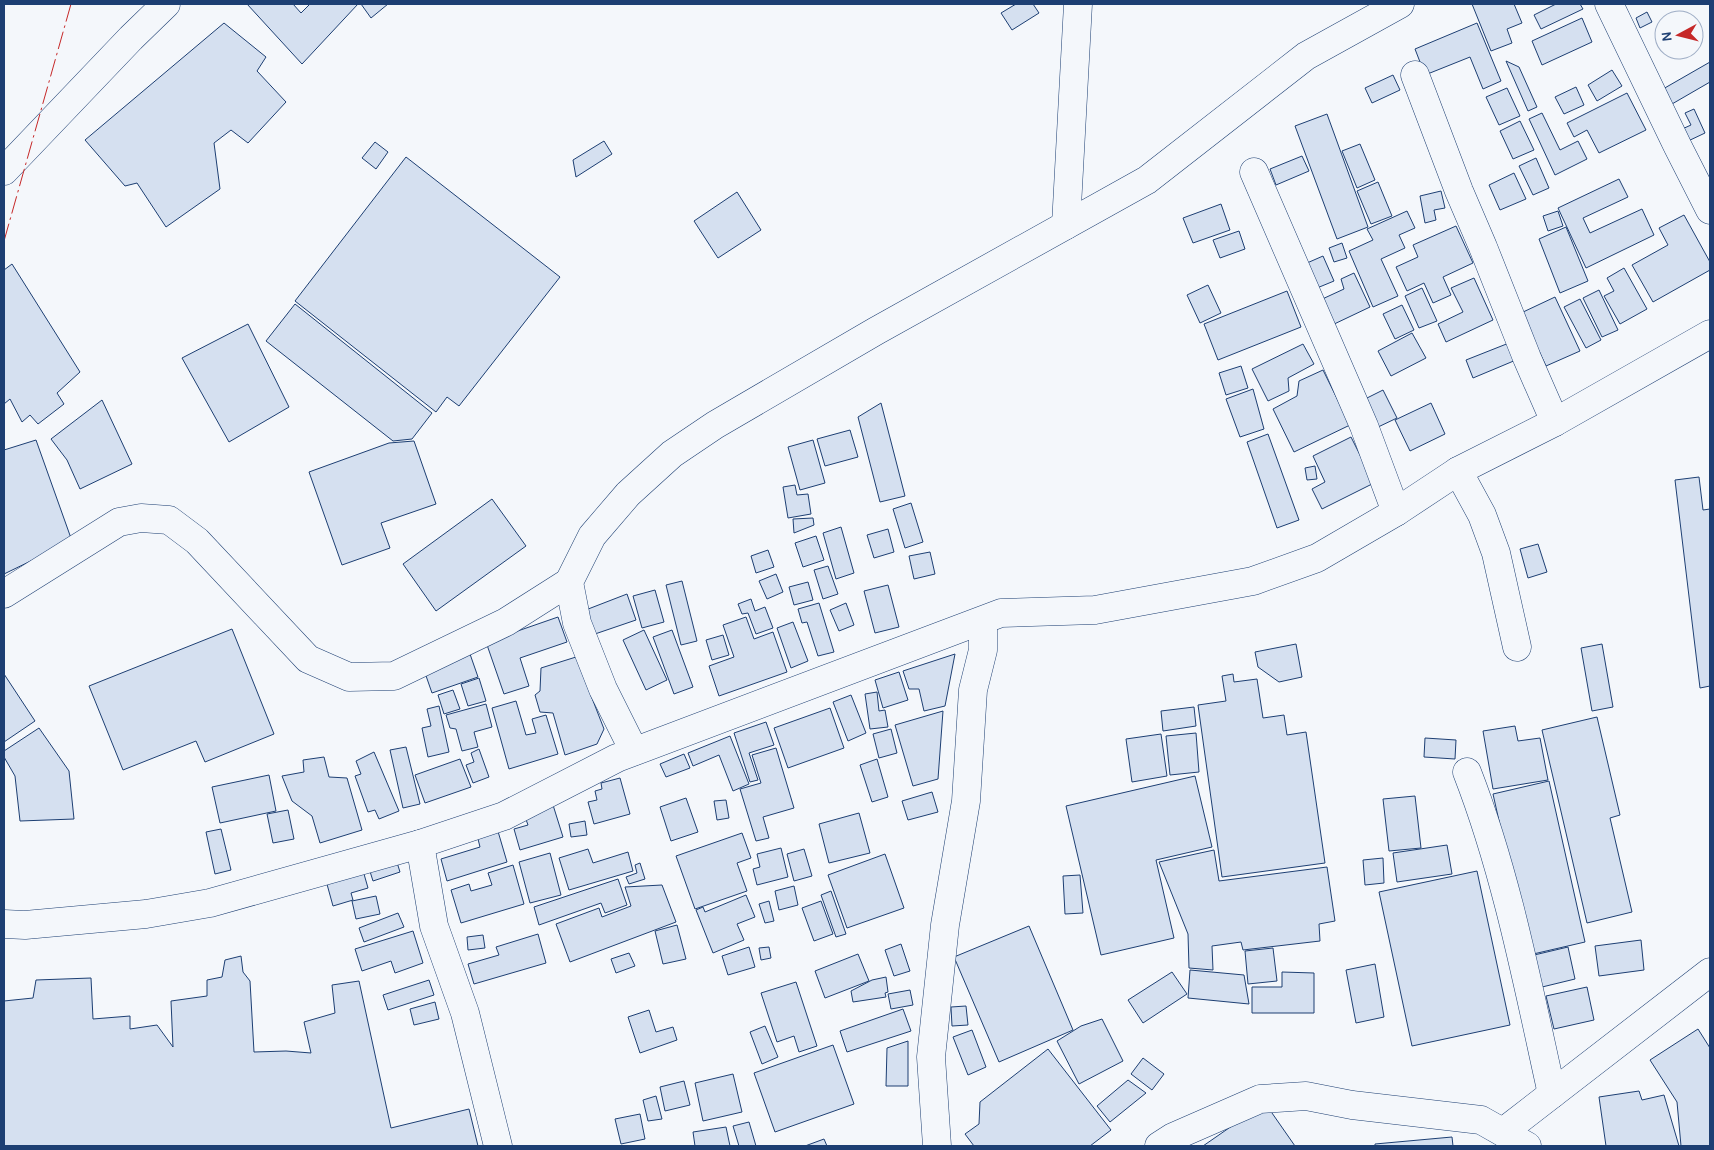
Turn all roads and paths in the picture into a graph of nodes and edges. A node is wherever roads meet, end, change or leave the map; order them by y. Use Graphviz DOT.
graph roads {
  1 [pos="166,4"];
  2 [pos="1078,4"];
  3 [pos="1400,4"];
  4 [pos="1609,4"];
  5 [pos="1415,74"];
  6 [pos="4,171"];
  7 [pos="1254,172"];
  8 [pos="1710,210"];
  9 [pos="1066,225"];
  10 [pos="1710,334"];
  11 [pos="1555,422"];
  12 [pos="1458,471"];
  13 [pos="1396,512"];
  14 [pos="569,582"];
  15 [pos="4,594"];
  16 [pos="982,620"];
  17 [pos="1517,647"];
  18 [pos="634,751"];
  19 [pos="1467,772"];
  20 [pos="420,844"];
  21 [pos="4,924"];
  22 [pos="1710,972"];
  23 [pos="1552,1094"];
  24 [pos="1503,1132"];
  25 [pos="498,1146"];
  26 [pos="937,1146"];
  27 [pos="1159,1146"];
  28 [pos="1527,1146"];
  1 -- 6 [label="street"];
  2 -- 9 [label="street"];
  3 -- 9 [label="street"];
  4 -- 8 [label="street"];
  5 -- 11 [label="street"];
  7 -- 13 [label="street"];
  9 -- 14 [label="street"];
  10 -- 11 [label="street"];
  11 -- 12 [label="street"];
  12 -- 13 [label="street"];
  12 -- 17 [label="street"];
  13 -- 16 [label="street"];
  14 -- 15 [label="street"];
  14 -- 18 [label="street"];
  16 -- 18 [label="street"];
  16 -- 26 [label="street"];
  18 -- 20 [label="street"];
  19 -- 23 [label="street"];
  20 -- 21 [label="street"];
  20 -- 25 [label="street"];
  22 -- 23 [label="street"];
  23 -- 24 [label="street"];
  24 -- 27 [label="street"];
  24 -- 28 [label="street"];
}
